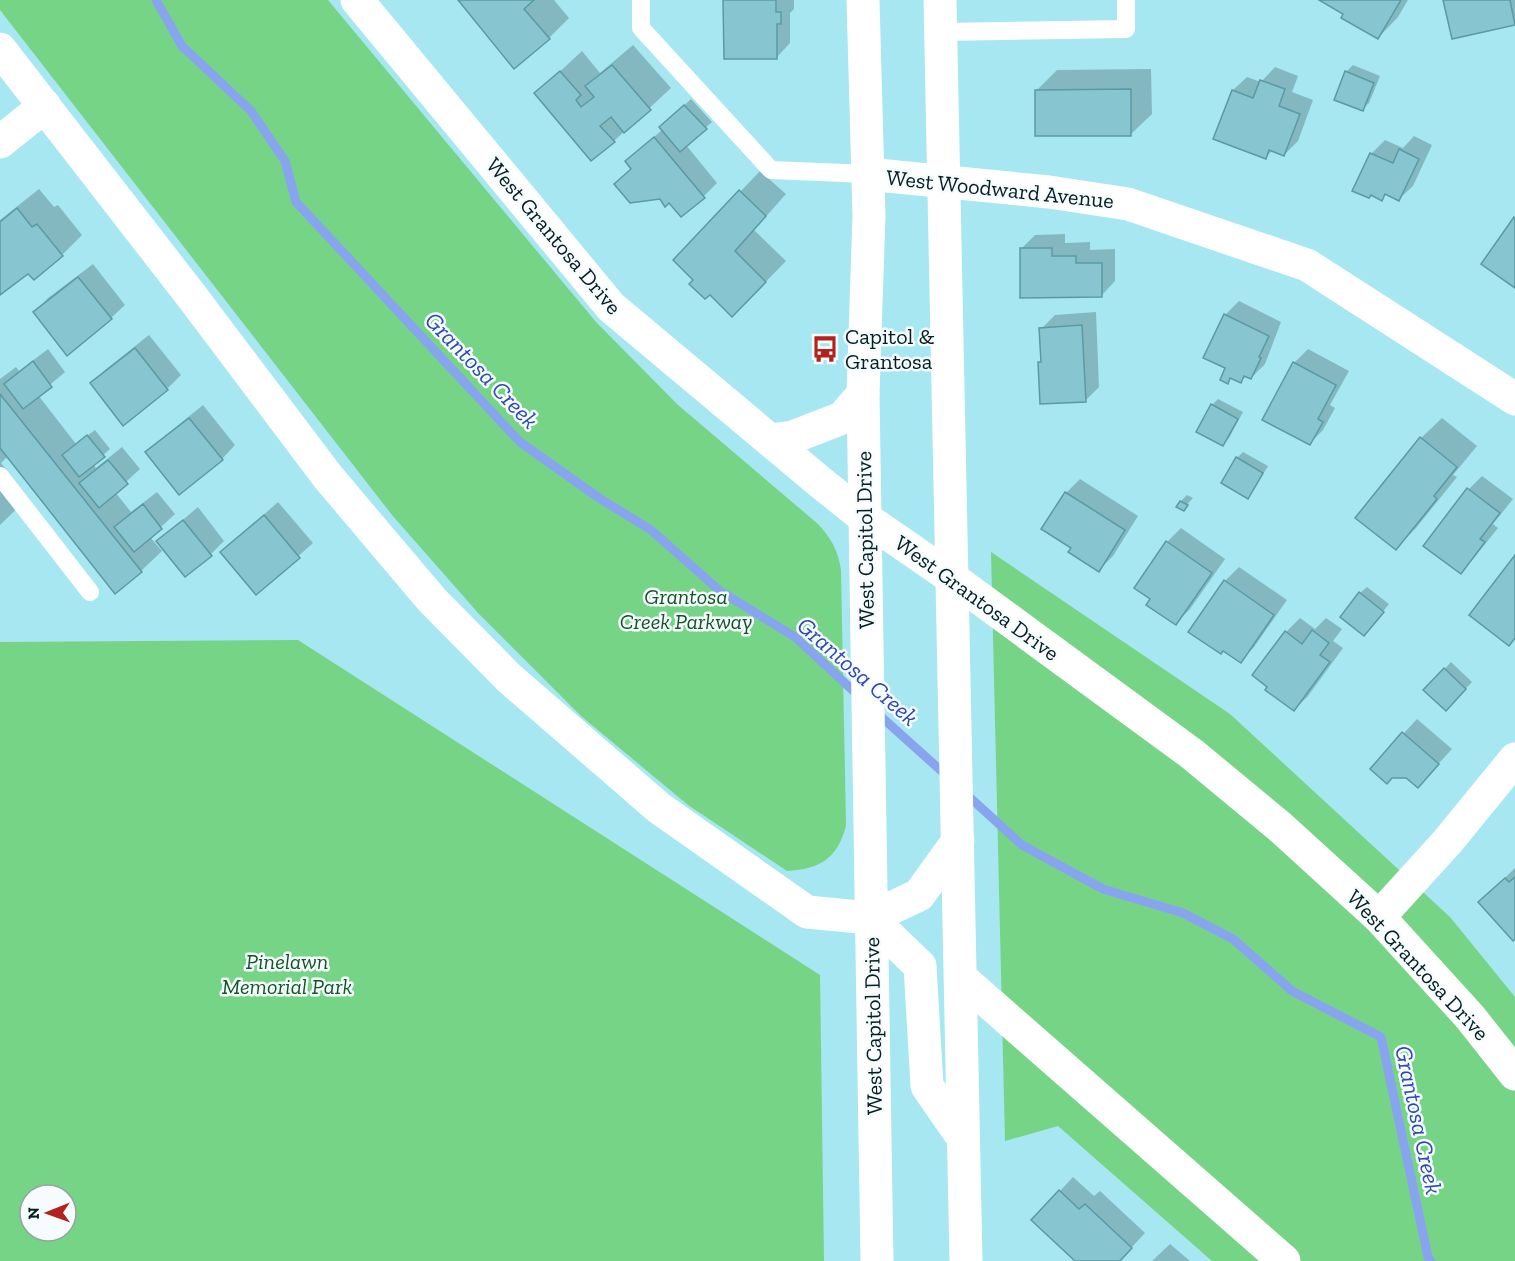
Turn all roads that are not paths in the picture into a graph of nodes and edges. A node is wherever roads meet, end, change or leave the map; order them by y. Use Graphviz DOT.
graph roads {
  1 [pos="357,0"];
  2 [pos="641,0"];
  3 [pos="863,0"];
  4 [pos="1126,0"];
  5 [pos="940,16"];
  6 [pos="0,49"];
  7 [pos="45,106"];
  8 [pos="0,142"];
  9 [pos="867,174"];
  10 [pos="944,183"];
  11 [pos="863,393"];
  12 [pos="1515,399"];
  13 [pos="770,440"];
  14 [pos="0,476"];
  15 [pos="866,518"];
  16 [pos="952,578"];
  17 [pos="90,592"];
  18 [pos="1515,759"];
  19 [pos="958,841"];
  20 [pos="1379,917"];
  21 [pos="870,918"];
  22 [pos="961,978"];
  23 [pos="1515,1074"];
  24 [pos="963,1138"];
  25 [pos="877,1261"];
  26 [pos="966,1261"];
  27 [pos="1284,1261"];
  1 -- 13 [label="street, West Grantosa Drive"];
  2 -- 9 [label="lane"];
  3 -- 9 [label="street, West Capitol Drive"];
  4 -- 5 [label="lane"];
  5 -- 10 [label="street"];
  6 -- 7 [label="street"];
  7 -- 8 [label="street"];
  7 -- 21 [label="street"];
  9 -- 10 [label="street, West Woodward Avenue"];
  9 -- 11 [label="street, West Capitol Drive"];
  10 -- 12 [label="street, West Woodward Avenue"];
  10 -- 16 [label="street"];
  11 -- 13 [label="street"];
  11 -- 15 [label="street, West Capitol Drive"];
  13 -- 15 [label="street, West Grantosa Drive"];
  14 -- 17 [label="lane"];
  15 -- 16 [label="street, West Grantosa Drive"];
  15 -- 21 [label="street, West Capitol Drive"];
  16 -- 19 [label="street"];
  16 -- 20 [label="street, West Grantosa Drive"];
  18 -- 20 [label="street"];
  19 -- 21 [label="street"];
  19 -- 22 [label="street"];
  20 -- 23 [label="street, West Grantosa Drive"];
  21 -- 24 [label="street"];
  21 -- 25 [label="street, West Capitol Drive"];
  22 -- 24 [label="street"];
  22 -- 27 [label="street"];
  24 -- 26 [label="street"];
}
